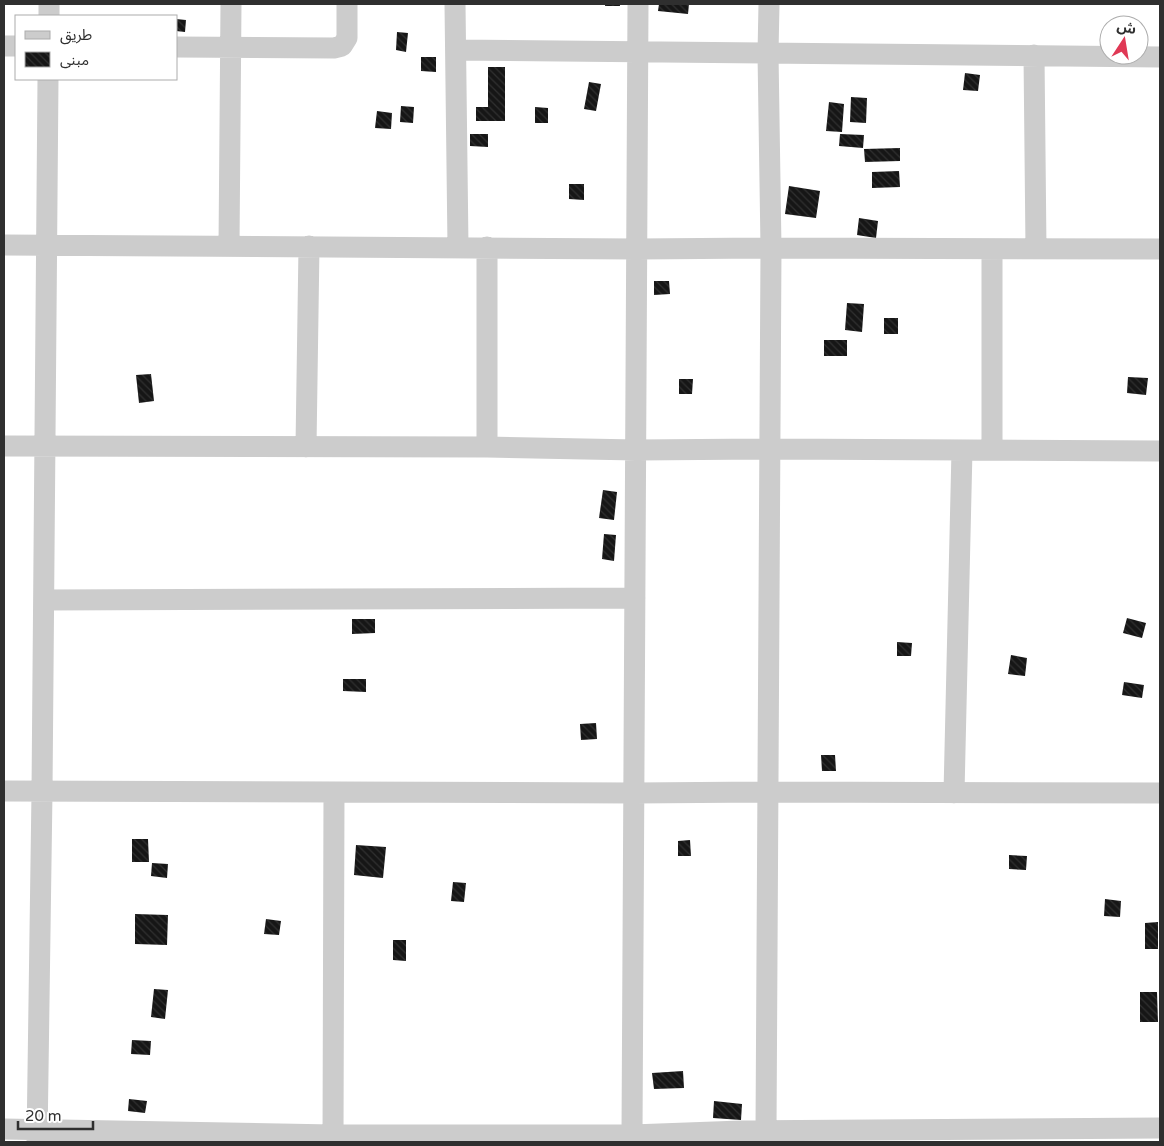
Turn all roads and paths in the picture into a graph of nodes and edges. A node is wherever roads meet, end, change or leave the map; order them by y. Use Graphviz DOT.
graph roads {
  1 [pos="231,4"];
  2 [pos="346,4"];
  3 [pos="455,4"];
  4 [pos="638,4"];
  5 [pos="769,4"];
  6 [pos="178,47"];
  7 [pos="231,48"];
  8 [pos="456,50"];
  9 [pos="638,51"];
  10 [pos="768,53"];
  11 [pos="1034,55"];
  12 [pos="1160,57"];
  13 [pos="48,80"];
  14 [pos="4,245"];
  15 [pos="47,245"];
  16 [pos="229,246"];
  17 [pos="308,246"];
  18 [pos="458,247"];
  19 [pos="487,247"];
  20 [pos="771,248"];
  21 [pos="637,249"];
  22 [pos="992,249"];
  23 [pos="1036,249"];
  24 [pos="1160,249"];
  25 [pos="4,446"];
  26 [pos="45,446"];
  27 [pos="306,447"];
  28 [pos="487,447"];
  29 [pos="770,449"];
  30 [pos="636,450"];
  31 [pos="962,450"];
  32 [pos="992,450"];
  33 [pos="1160,451"];
  34 [pos="635,598"];
  35 [pos="44,600"];
  36 [pos="4,791"];
  37 [pos="42,792"];
  38 [pos="334,792"];
  39 [pos="768,792"];
  40 [pos="1160,792"];
  41 [pos="634,793"];
  42 [pos="954,793"];
  43 [pos="4,1128"];
  44 [pos="1160,1128"];
  45 [pos="766,1131"];
  46 [pos="632,1135"];
  47 [pos="36,1136"];
  48 [pos="985,1136"];
  49 [pos="742,1137"];
  50 [pos="333,1138"];
  1 -- 7 [label="street"];
  2 -- 7 [label="street"];
  3 -- 8 [label="street"];
  4 -- 9 [label="street"];
  5 -- 10 [label="street"];
  6 -- 7 [label="street"];
  7 -- 16 [label="street"];
  8 -- 9 [label="street"];
  8 -- 18 [label="street"];
  9 -- 10 [label="street"];
  9 -- 21 [label="street"];
  10 -- 11 [label="street"];
  10 -- 20 [label="street"];
  11 -- 12 [label="street"];
  11 -- 23 [label="street"];
  13 -- 15 [label="street"];
  14 -- 15 [label="street"];
  15 -- 16 [label="street"];
  15 -- 26 [label="street"];
  16 -- 17 [label="street"];
  17 -- 18 [label="street"];
  17 -- 27 [label="street"];
  18 -- 19 [label="street"];
  19 -- 21 [label="street"];
  19 -- 28 [label="street"];
  20 -- 21 [label="street"];
  20 -- 22 [label="street"];
  20 -- 29 [label="street"];
  21 -- 30 [label="street"];
  22 -- 23 [label="street"];
  22 -- 32 [label="street"];
  23 -- 24 [label="street"];
  25 -- 26 [label="street"];
  26 -- 27 [label="street"];
  26 -- 35 [label="street"];
  27 -- 28 [label="street"];
  28 -- 30 [label="street"];
  29 -- 30 [label="street"];
  29 -- 31 [label="street"];
  29 -- 39 [label="street"];
  30 -- 34 [label="street"];
  31 -- 32 [label="street"];
  31 -- 42 [label="street"];
  32 -- 33 [label="street"];
  34 -- 35 [label="street"];
  34 -- 41 [label="street"];
  35 -- 37 [label="street"];
  36 -- 37 [label="street"];
  37 -- 38 [label="street"];
  37 -- 47 [label="street"];
  38 -- 41 [label="street"];
  38 -- 50 [label="street"];
  39 -- 41 [label="street"];
  39 -- 42 [label="street"];
  39 -- 45 [label="street"];
  40 -- 42 [label="street"];
  41 -- 46 [label="street"];
  43 -- 47 [label="street"];
  44 -- 48 [label="street"];
  45 -- 48 [label="street"];
  45 -- 49 [label="street"];
  46 -- 49 [label="street"];
  46 -- 50 [label="street"];
  47 -- 50 [label="street"];
}
